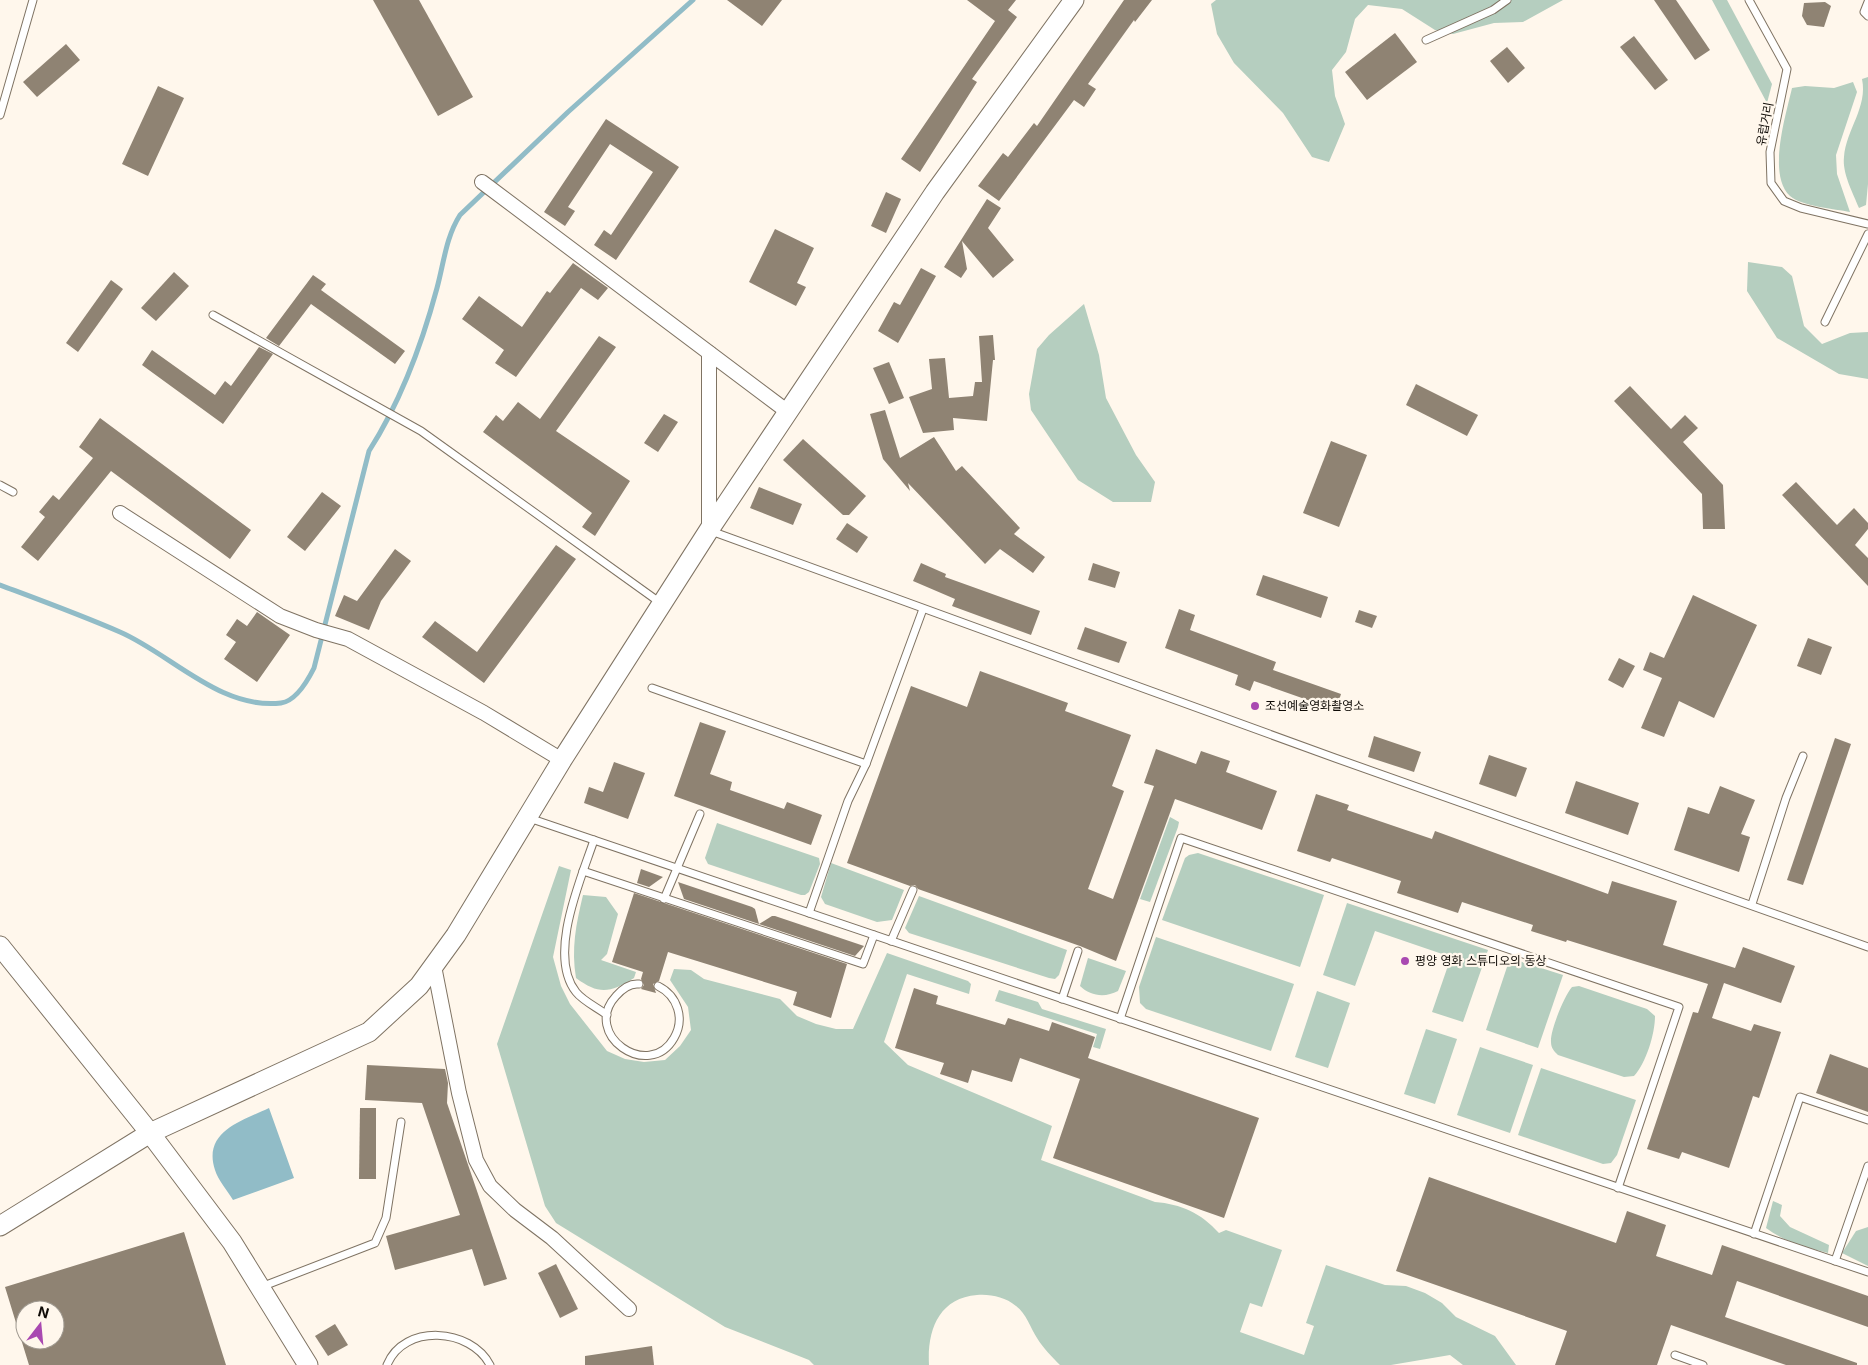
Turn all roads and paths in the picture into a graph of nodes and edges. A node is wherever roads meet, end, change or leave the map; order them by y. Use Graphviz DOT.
graph roads {
  1 [pos="33,0"];
  2 [pos="1074,0"];
  3 [pos="1507,0"];
  4 [pos="1749,0"];
  5 [pos="1868,2"];
  6 [pos="1868,16"];
  7 [pos="1426,40"];
  8 [pos="0,116"];
  9 [pos="482,182"];
  10 [pos="1868,224"];
  11 [pos="1868,235"];
  12 [pos="212,315"];
  13 [pos="1825,322"];
  14 [pos="710,353"];
  15 [pos="788,412"];
  16 [pos="0,485"];
  17 [pos="13,492"];
  18 [pos="120,513"];
  19 [pos="709,530"];
  20 [pos="662,604"];
  21 [pos="924,609"];
  22 [pos="652,688"];
  23 [pos="1803,756"];
  24 [pos="562,760"];
  25 [pos="866,764"];
  26 [pos="700,814"];
  27 [pos="528,818"];
  28 [pos="594,840"];
  29 [pos="677,868"];
  30 [pos="583,872"];
  31 [pos="913,890"];
  32 [pos="664,899"];
  33 [pos="1752,904"];
  34 [pos="809,913"];
  35 [pos="874,935"];
  36 [pos="891,941"];
  37 [pos="0,946"];
  38 [pos="1868,947"];
  39 [pos="1078,951"];
  40 [pos="434,966"];
  41 [pos="639,984"];
  42 [pos="658,986"];
  43 [pos="1062,999"];
  44 [pos="607,1015"];
  45 [pos="1120,1019"];
  46 [pos="1868,1120"];
  47 [pos="401,1122"];
  48 [pos="150,1133"];
  49 [pos="1868,1166"];
  50 [pos="1618,1188"];
  51 [pos="0,1226"];
  52 [pos="1754,1234"];
  53 [pos="1836,1262"];
  54 [pos="1868,1272"];
  55 [pos="260,1287"];
  56 [pos="629,1309"];
  57 [pos="1675,1355"];
  58 [pos="308,1365"];
  59 [pos="387,1365"];
  60 [pos="490,1365"];
  61 [pos="1703,1365"];
  1 -- 8 [label="lane"];
  2 -- 15 [label="main road"];
  3 -- 7 [label="lane"];
  4 -- 10 [label="lane, 유럽거리"];
  5 -- 6 [label="lane"];
  9 -- 14 [label="street"];
  11 -- 13 [label="lane"];
  12 -- 20 [label="lane"];
  14 -- 15 [label="street"];
  14 -- 19 [label="street"];
  15 -- 19 [label="main road"];
  16 -- 17 [label="lane"];
  18 -- 24 [label="street"];
  19 -- 20 [label="main road"];
  19 -- 21 [label="lane"];
  20 -- 24 [label="main road"];
  21 -- 25 [label="lane"];
  21 -- 33 [label="lane"];
  22 -- 25 [label="lane"];
  23 -- 33 [label="lane"];
  24 -- 27 [label="main road"];
  25 -- 34 [label="lane"];
  26 -- 29 [label="lane"];
  27 -- 28 [label="lane"];
  27 -- 40 [label="main road"];
  28 -- 29 [label="lane"];
  28 -- 30 [label="lane"];
  29 -- 32 [label="lane"];
  29 -- 34 [label="lane"];
  30 -- 32 [label="lane"];
  30 -- 44 [label="lane"];
  31 -- 36 [label="lane"];
  32 -- 35 [label="lane"];
  33 -- 38 [label="lane"];
  34 -- 35 [label="lane"];
  35 -- 36 [label="lane"];
  36 -- 43 [label="lane"];
  37 -- 48 [label="main road"];
  39 -- 43 [label="lane"];
  40 -- 48 [label="main road"];
  40 -- 56 [label="street"];
  41 -- 44 [label="lane"];
  42 -- 44 [label="lane"];
  43 -- 45 [label="lane"];
  45 -- 50 [label="lane"];
  45 -- 50 [label="lane"];
  46 -- 52 [label="lane"];
  47 -- 55 [label="lane"];
  48 -- 51 [label="main road"];
  48 -- 55 [label="main road"];
  49 -- 53 [label="lane"];
  50 -- 52 [label="lane"];
  52 -- 53 [label="lane"];
  53 -- 54 [label="lane"];
  55 -- 58 [label="main road"];
  57 -- 61 [label="lane"];
  59 -- 60 [label="lane"];
}
